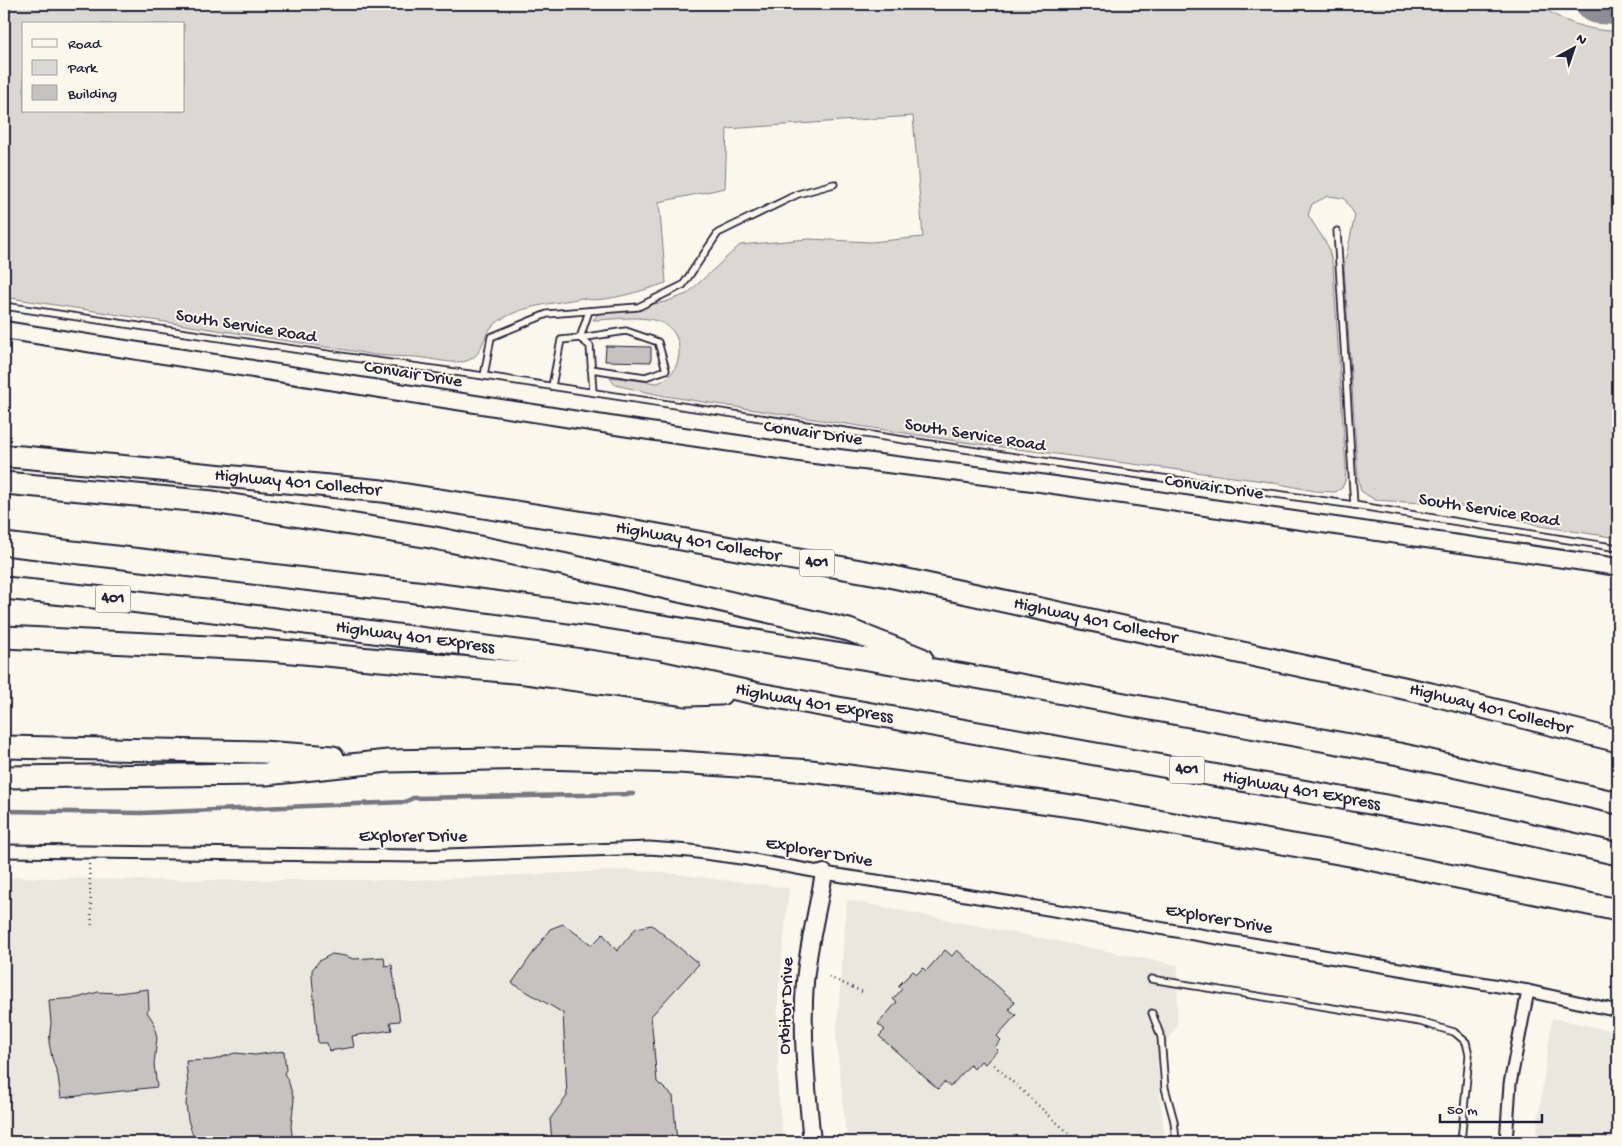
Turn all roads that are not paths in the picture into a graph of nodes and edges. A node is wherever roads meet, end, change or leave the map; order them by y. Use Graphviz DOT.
graph roads {
  1 [pos="834,184"];
  2 [pos="1337,231"];
  3 [pos="4,306"];
  4 [pos="589,311"];
  5 [pos="4,330"];
  6 [pos="580,338"];
  7 [pos="591,369"];
  8 [pos="484,376"];
  9 [pos="552,386"];
  10 [pos="593,392"];
  11 [pos="4,456"];
  12 [pos="4,483"];
  13 [pos="1354,504"];
  14 [pos="4,544"];
  15 [pos="1618,548"];
  16 [pos="1618,567"];
  17 [pos="4,588"];
  18 [pos="4,637"];
  19 [pos="959,674"];
  20 [pos="754,692"];
  21 [pos="1618,741"];
  22 [pos="4,747"];
  23 [pos="388,761"];
  24 [pos="4,777"];
  25 [pos="1618,803"];
  26 [pos="4,851"];
  27 [pos="1618,854"];
  28 [pos="824,872"];
  29 [pos="1618,910"];
  30 [pos="1150,979"];
  31 [pos="1528,991"];
  32 [pos="1618,1011"];
  33 [pos="1152,1013"];
  34 [pos="812,1142"];
  35 [pos="1176,1142"];
  36 [pos="1461,1142"];
  37 [pos="1506,1142"];
  1 -- 4 [label="lane"];
  2 -- 13 [label="lane"];
  3 -- 8 [label="lane, South Service Road"];
  4 -- 6 [label="lane"];
  4 -- 8 [label="lane"];
  5 -- 16 [label="street, Convair Drive"];
  6 -- 7 [label="lane"];
  6 -- 7 [label="lane"];
  6 -- 9 [label="lane"];
  7 -- 10 [label="lane"];
  8 -- 9 [label="lane, South Service Road"];
  9 -- 10 [label="lane, South Service Road"];
  10 -- 13 [label="lane, South Service Road"];
  11 -- 21 [label="highway, Highway 401 Collector / 401"];
  12 -- 19 [label="highway"];
  13 -- 15 [label="lane, South Service Road"];
  14 -- 19 [label="highway"];
  17 -- 20 [label="highway, Highway 401 Express / 401"];
  18 -- 20 [label="highway"];
  19 -- 25 [label="highway"];
  20 -- 27 [label="highway, Highway 401 Express / 401"];
  22 -- 23 [label="highway"];
  23 -- 24 [label="highway"];
  23 -- 29 [label="highway"];
  26 -- 28 [label="street, Explorer Drive"];
  28 -- 31 [label="street, Explorer Drive"];
  28 -- 34 [label="street, Orbitor Drive"];
  30 -- 36 [label="lane"];
  31 -- 32 [label="street, Explorer Drive"];
  31 -- 37 [label="street"];
  33 -- 35 [label="lane"];
}
